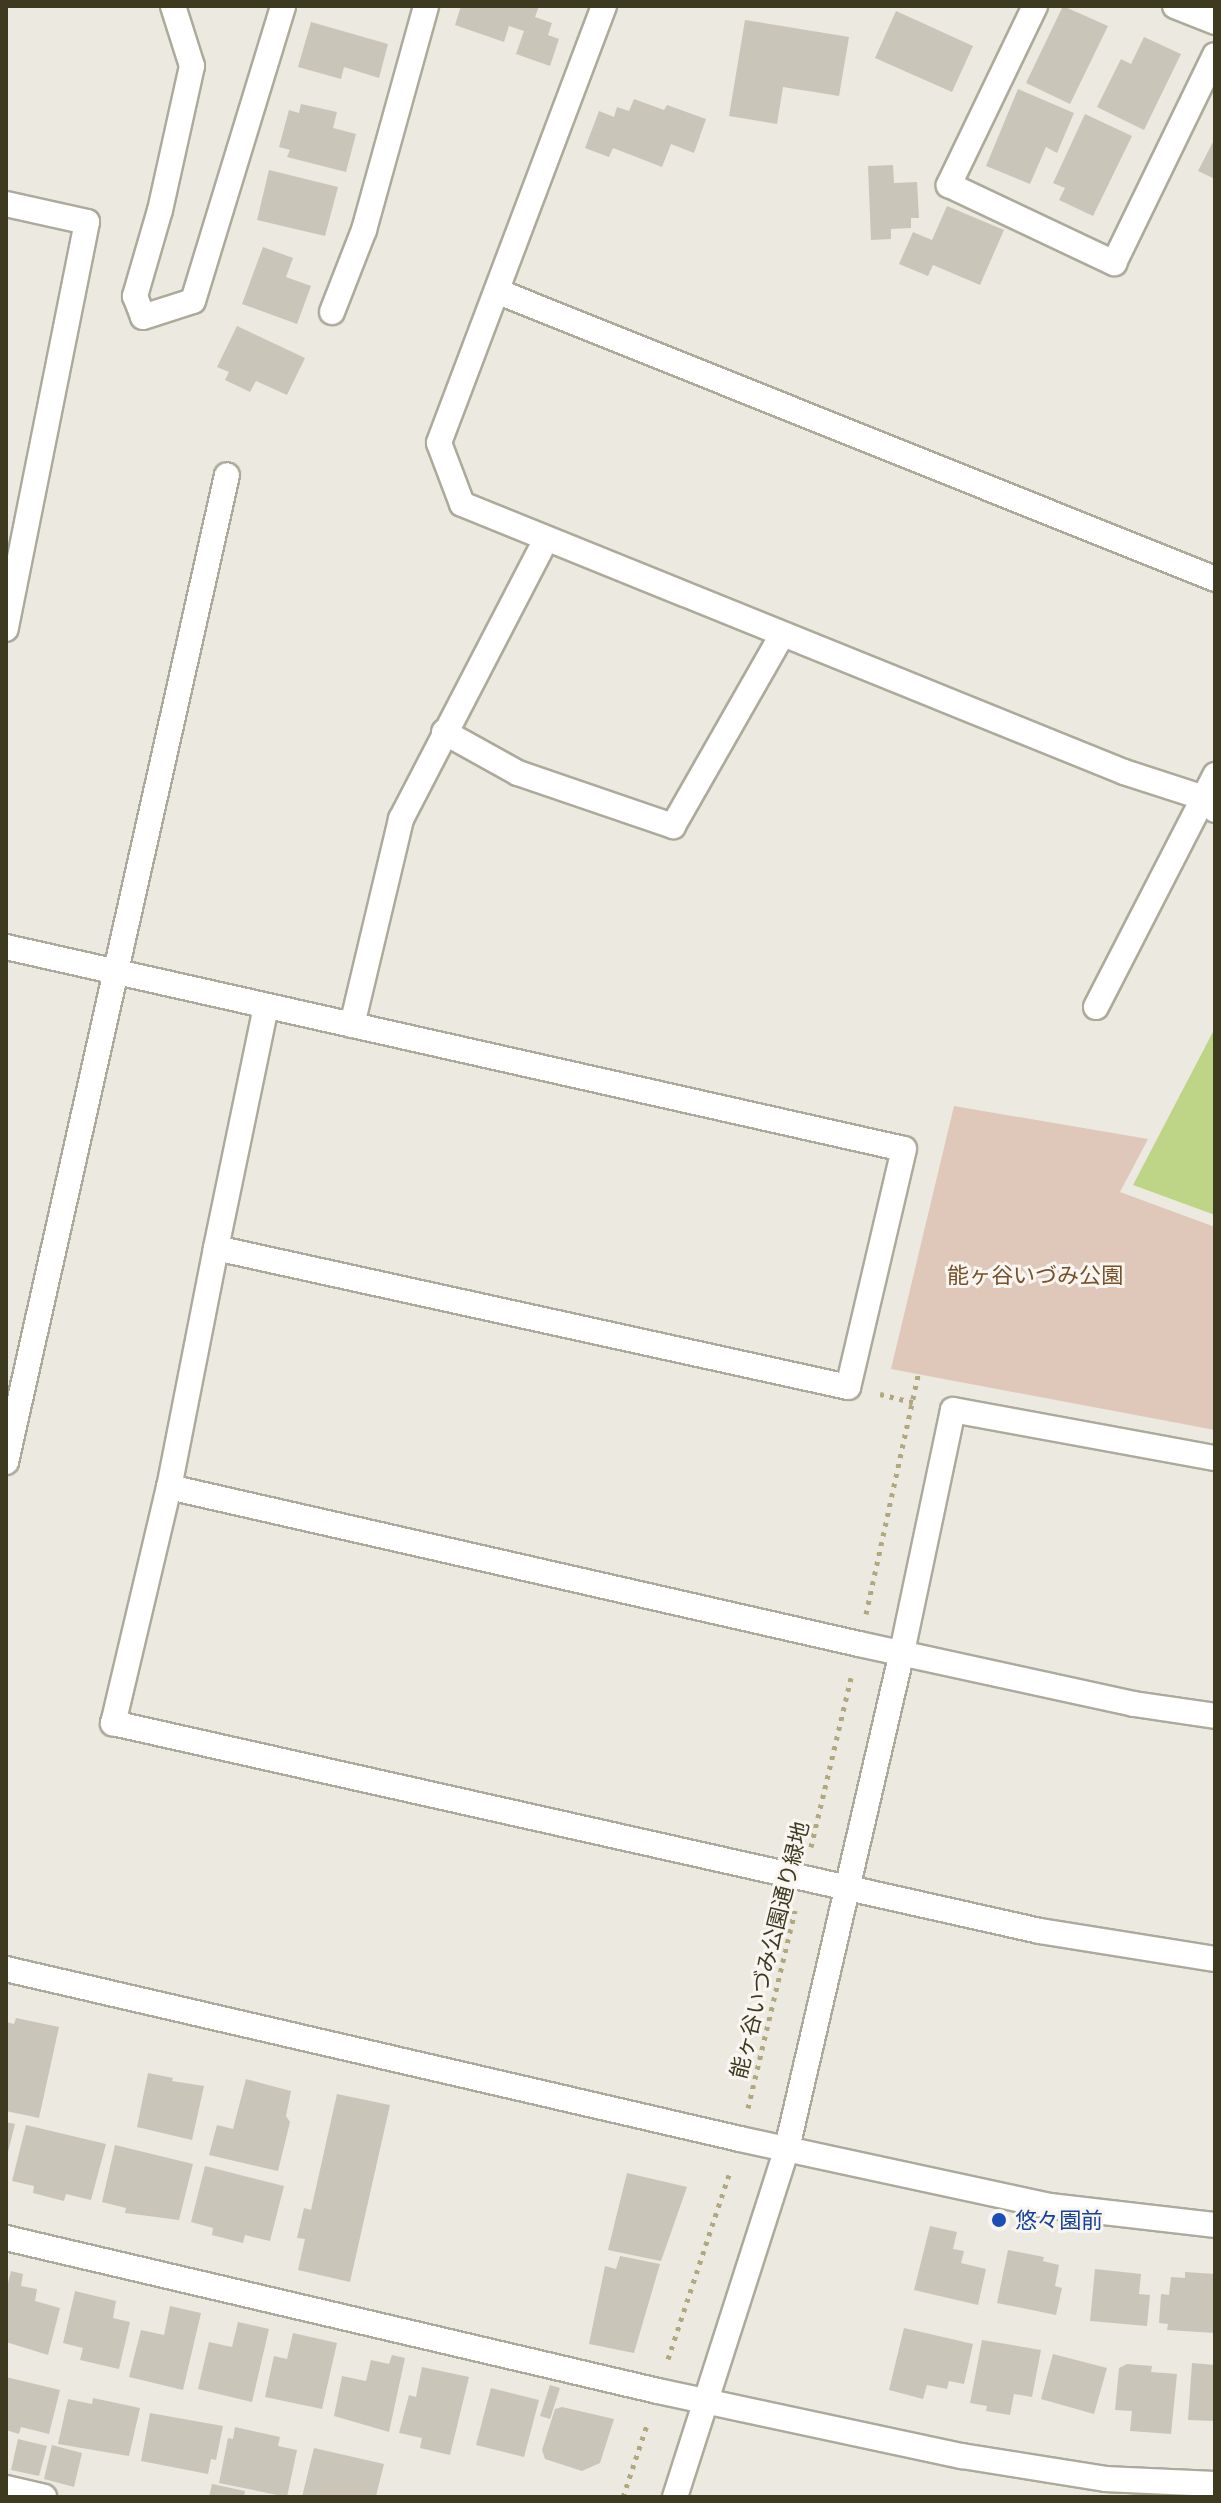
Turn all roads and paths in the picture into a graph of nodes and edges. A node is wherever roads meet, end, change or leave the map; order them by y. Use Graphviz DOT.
graph roads {
  1 [pos="173,6"];
  2 [pos="283,6"];
  3 [pos="426,6"];
  4 [pos="604,6"];
  5 [pos="1035,6"];
  6 [pos="1175,6"];
  7 [pos="1215,22"];
  8 [pos="1215,55"];
  9 [pos="6,204"];
  10 [pos="499,292"];
  11 [pos="332,312"];
  12 [pos="227,475"];
  13 [pos="545,541"];
  14 [pos="1215,579"];
  15 [pos="6,629"];
  16 [pos="782,635"];
  17 [pos="444,732"];
  18 [pos="1215,775"];
  19 [pos="1209,804"];
  20 [pos="6,947"];
  21 [pos="117,972"];
  22 [pos="266,1006"];
  23 [pos="1096,1007"];
  24 [pos="352,1025"];
  25 [pos="216,1248"];
  26 [pos="918,1375"];
  27 [pos="848,1387"];
  28 [pos="912,1401"];
  29 [pos="953,1410"];
  30 [pos="1215,1458"];
  31 [pos="6,1462"];
  32 [pos="169,1487"];
  33 [pos="859,1644"];
  34 [pos="902,1652"];
  35 [pos="1215,1716"];
  36 [pos="803,1879"];
  37 [pos="848,1889"];
  38 [pos="1215,1959"];
  39 [pos="6,1969"];
  40 [pos="740,2139"];
  41 [pos="787,2148"];
  42 [pos="1215,2225"];
  43 [pos="6,2238"];
  44 [pos="658,2391"];
  45 [pos="706,2401"];
  46 [pos="1215,2484"];
  47 [pos="6,2488"];
  48 [pos="44,2497"];
  49 [pos="623,2497"];
  50 [pos="675,2497"];
  1 -- 2 [label="street"];
  3 -- 11 [label="street"];
  4 -- 10 [label="street"];
  5 -- 8 [label="street"];
  6 -- 7 [label="street"];
  9 -- 15 [label="street"];
  10 -- 13 [label="street"];
  10 -- 14 [label="street"];
  12 -- 21 [label="street"];
  13 -- 16 [label="street"];
  13 -- 17 [label="street"];
  16 -- 17 [label="street"];
  16 -- 19 [label="street"];
  17 -- 24 [label="street"];
  18 -- 19 [label="street"];
  19 -- 23 [label="street"];
  20 -- 21 [label="street"];
  21 -- 22 [label="street"];
  21 -- 31 [label="street"];
  22 -- 24 [label="street"];
  22 -- 25 [label="street"];
  24 -- 27 [label="street"];
  25 -- 27 [label="street"];
  25 -- 32 [label="street"];
  26 -- 28 [label="path, 能ヶ谷いづみ公園通り緑地"];
  27 -- 28 [label="path"];
  28 -- 29 [label="path"];
  28 -- 33 [label="path, 能ヶ谷いづみ公園通り緑地"];
  29 -- 30 [label="street"];
  29 -- 34 [label="street"];
  32 -- 33 [label="street"];
  32 -- 36 [label="street"];
  33 -- 34 [label="street"];
  33 -- 36 [label="path, 能ヶ谷いづみ公園通り緑地"];
  34 -- 35 [label="street"];
  34 -- 37 [label="street"];
  36 -- 37 [label="street"];
  36 -- 40 [label="path, 能ヶ谷いづみ公園通り緑地"];
  37 -- 38 [label="street"];
  37 -- 41 [label="street"];
  39 -- 40 [label="street"];
  40 -- 41 [label="street"];
  40 -- 44 [label="path, 能ヶ谷いづみ公園通り緑地"];
  41 -- 42 [label="street"];
  41 -- 45 [label="street"];
  43 -- 44 [label="street"];
  44 -- 45 [label="street"];
  44 -- 49 [label="path, 能ヶ谷いづみ公園通り緑地"];
  45 -- 46 [label="street"];
  45 -- 50 [label="street"];
  47 -- 48 [label="street"];
}
